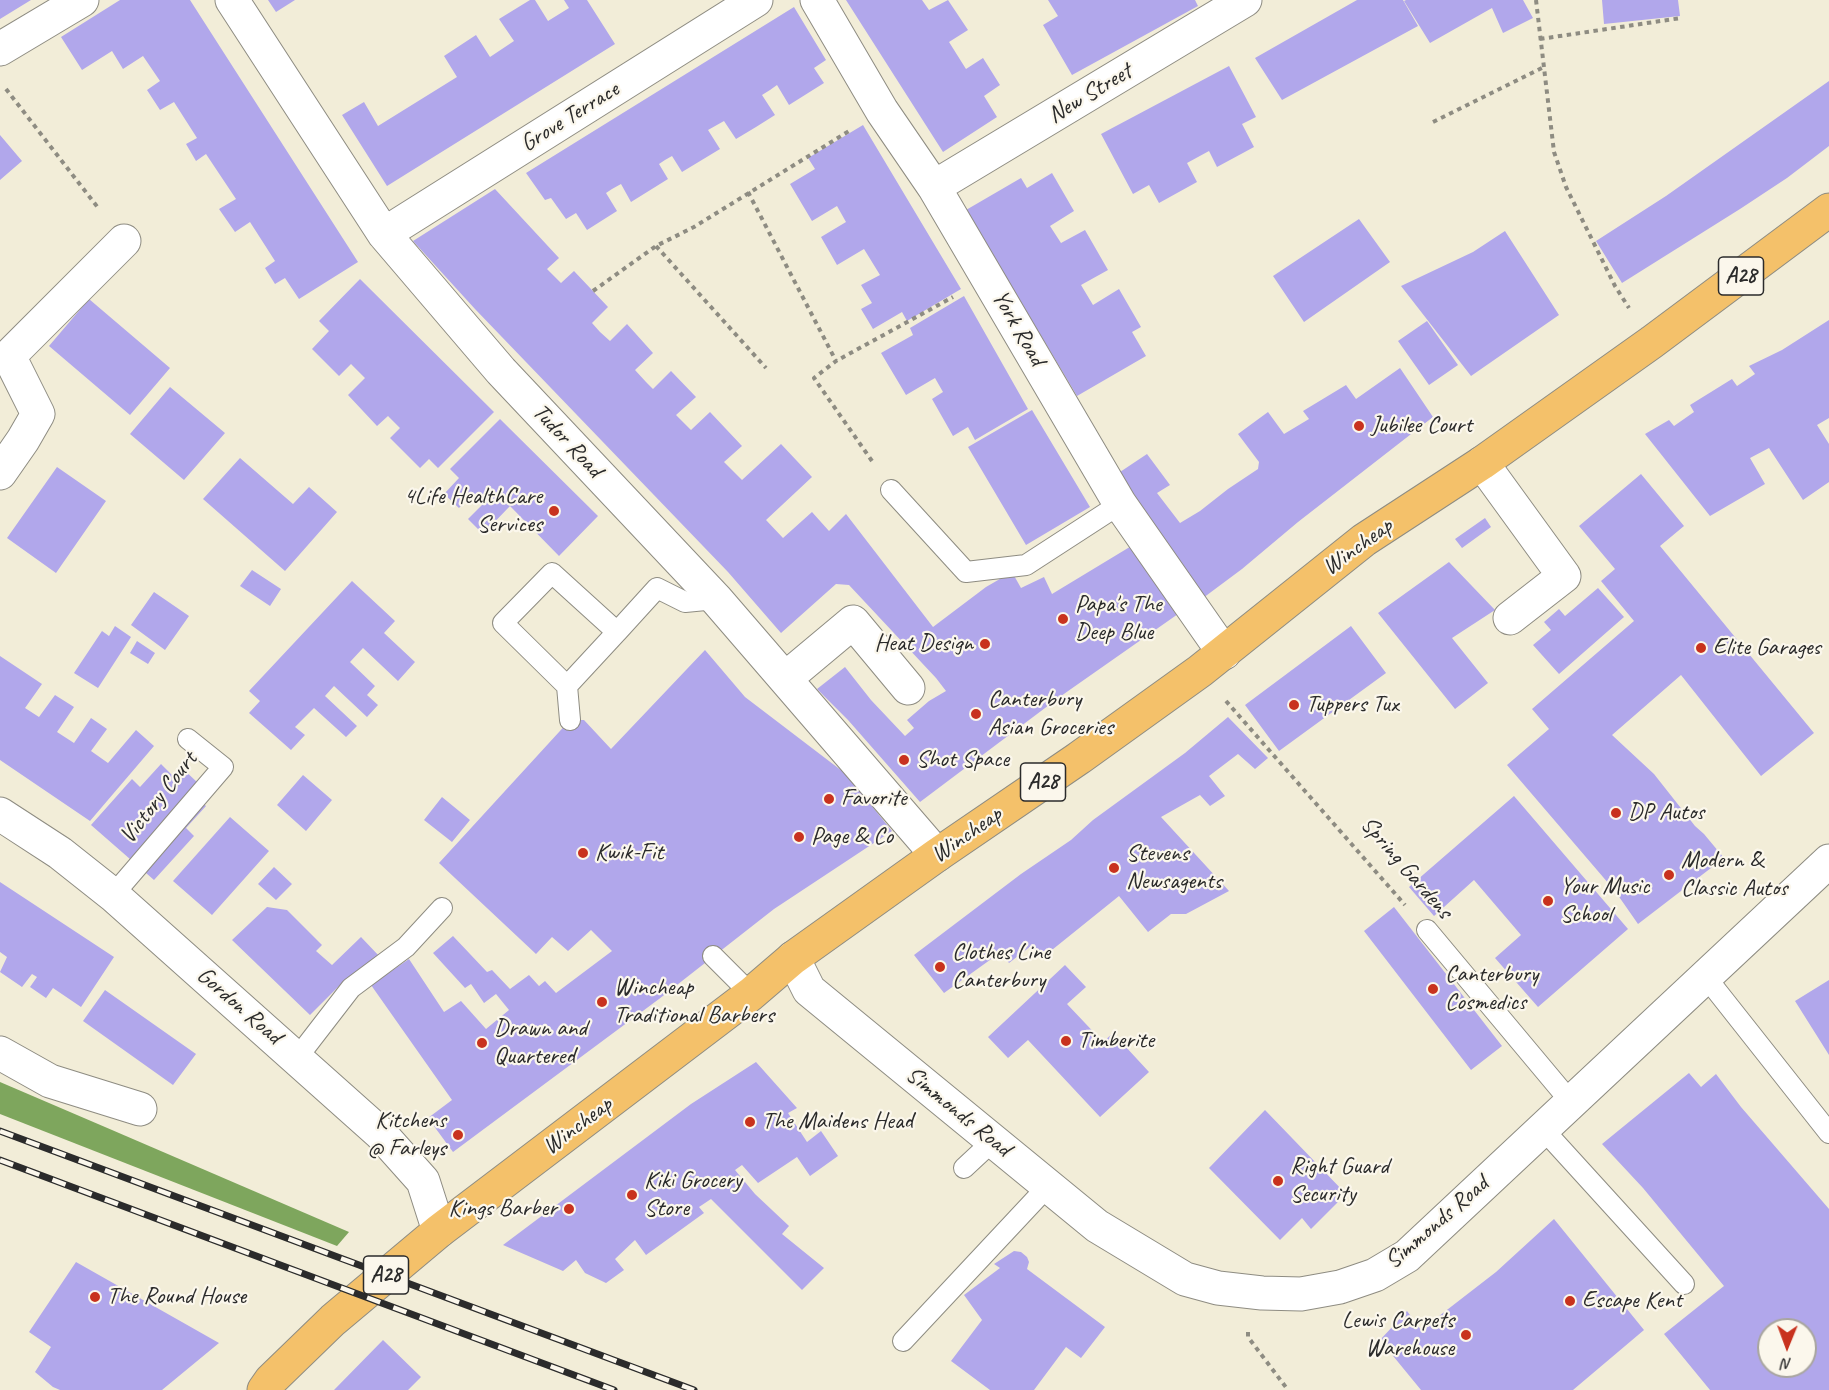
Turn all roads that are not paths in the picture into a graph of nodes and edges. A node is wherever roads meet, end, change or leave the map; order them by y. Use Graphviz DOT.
graph roads {
  1 [pos="82,0"];
  2 [pos="232,0"];
  3 [pos="756,0"];
  4 [pos="818,0"];
  5 [pos="1245,0"];
  6 [pos="0,49"];
  7 [pos="934,187"];
  8 [pos="1829,210"];
  9 [pos="384,234"];
  10 [pos="124,241"];
  11 [pos="1482,463"];
  12 [pos="0,473"];
  13 [pos="891,490"];
  14 [pos="1120,504"];
  15 [pos="716,599"];
  16 [pos="1510,618"];
  17 [pos="617,632"];
  18 [pos="1212,662"];
  19 [pos="786,678"];
  20 [pos="567,686"];
  21 [pos="908,688"];
  22 [pos="570,720"];
  23 [pos="188,739"];
  24 [pos="0,814"];
  25 [pos="937,855"];
  26 [pos="1829,861"];
  27 [pos="113,895"];
  28 [pos="442,908"];
  29 [pos="1427,930"];
  30 [pos="713,956"];
  31 [pos="794,958"];
  32 [pos="1705,976"];
  33 [pos="751,994"];
  34 [pos="0,1053"];
  35 [pos="297,1058"];
  36 [pos="1570,1101"];
  37 [pos="140,1109"];
  38 [pos="1542,1128"];
  39 [pos="1829,1133"];
  40 [pos="993,1141"];
  41 [pos="964,1168"];
  42 [pos="1048,1186"];
  43 [pos="439,1231"];
  44 [pos="1684,1284"];
  45 [pos="903,1341"];
  46 [pos="262,1387"];
  1 -- 6 [label="street"];
  2 -- 9 [label="street, Tudor Road"];
  3 -- 9 [label="street, Grove Terrace"];
  4 -- 7 [label="street, York Road"];
  5 -- 7 [label="street, New Street"];
  7 -- 14 [label="street, York Road"];
  8 -- 11 [label="highway, Wincheap / A28"];
  9 -- 15 [label="street, Tudor Road"];
  10 -- 12 [label="street"];
  11 -- 16 [label="street"];
  11 -- 18 [label="highway, Wincheap / A28"];
  13 -- 14 [label="lane"];
  14 -- 18 [label="street, York Road"];
  15 -- 17 [label="lane"];
  15 -- 19 [label="street, Tudor Road"];
  17 -- 20 [label="lane"];
  17 -- 20 [label="lane"];
  18 -- 25 [label="highway, Wincheap / A28"];
  19 -- 21 [label="street"];
  19 -- 25 [label="street, Tudor Road"];
  20 -- 22 [label="lane"];
  23 -- 27 [label="lane, Victory Court"];
  24 -- 27 [label="street, Gordon Road"];
  25 -- 31 [label="highway, Wincheap / A28"];
  26 -- 32 [label="street, Simmonds Road"];
  27 -- 35 [label="street, Gordon Road"];
  28 -- 35 [label="lane"];
  29 -- 36 [label="lane, Spring Gardens"];
  30 -- 33 [label="lane"];
  31 -- 33 [label="highway, Wincheap / A28"];
  31 -- 40 [label="street, Simmonds Road"];
  32 -- 36 [label="street, Simmonds Road"];
  32 -- 39 [label="lane"];
  33 -- 43 [label="highway, Wincheap / A28"];
  34 -- 37 [label="street"];
  35 -- 43 [label="street, Gordon Road"];
  36 -- 38 [label="street, Simmonds Road"];
  38 -- 42 [label="street, Simmonds Road"];
  38 -- 44 [label="lane"];
  40 -- 41 [label="lane"];
  40 -- 42 [label="street, Simmonds Road"];
  42 -- 45 [label="lane"];
  43 -- 46 [label="highway, Wincheap / A28"];
}
